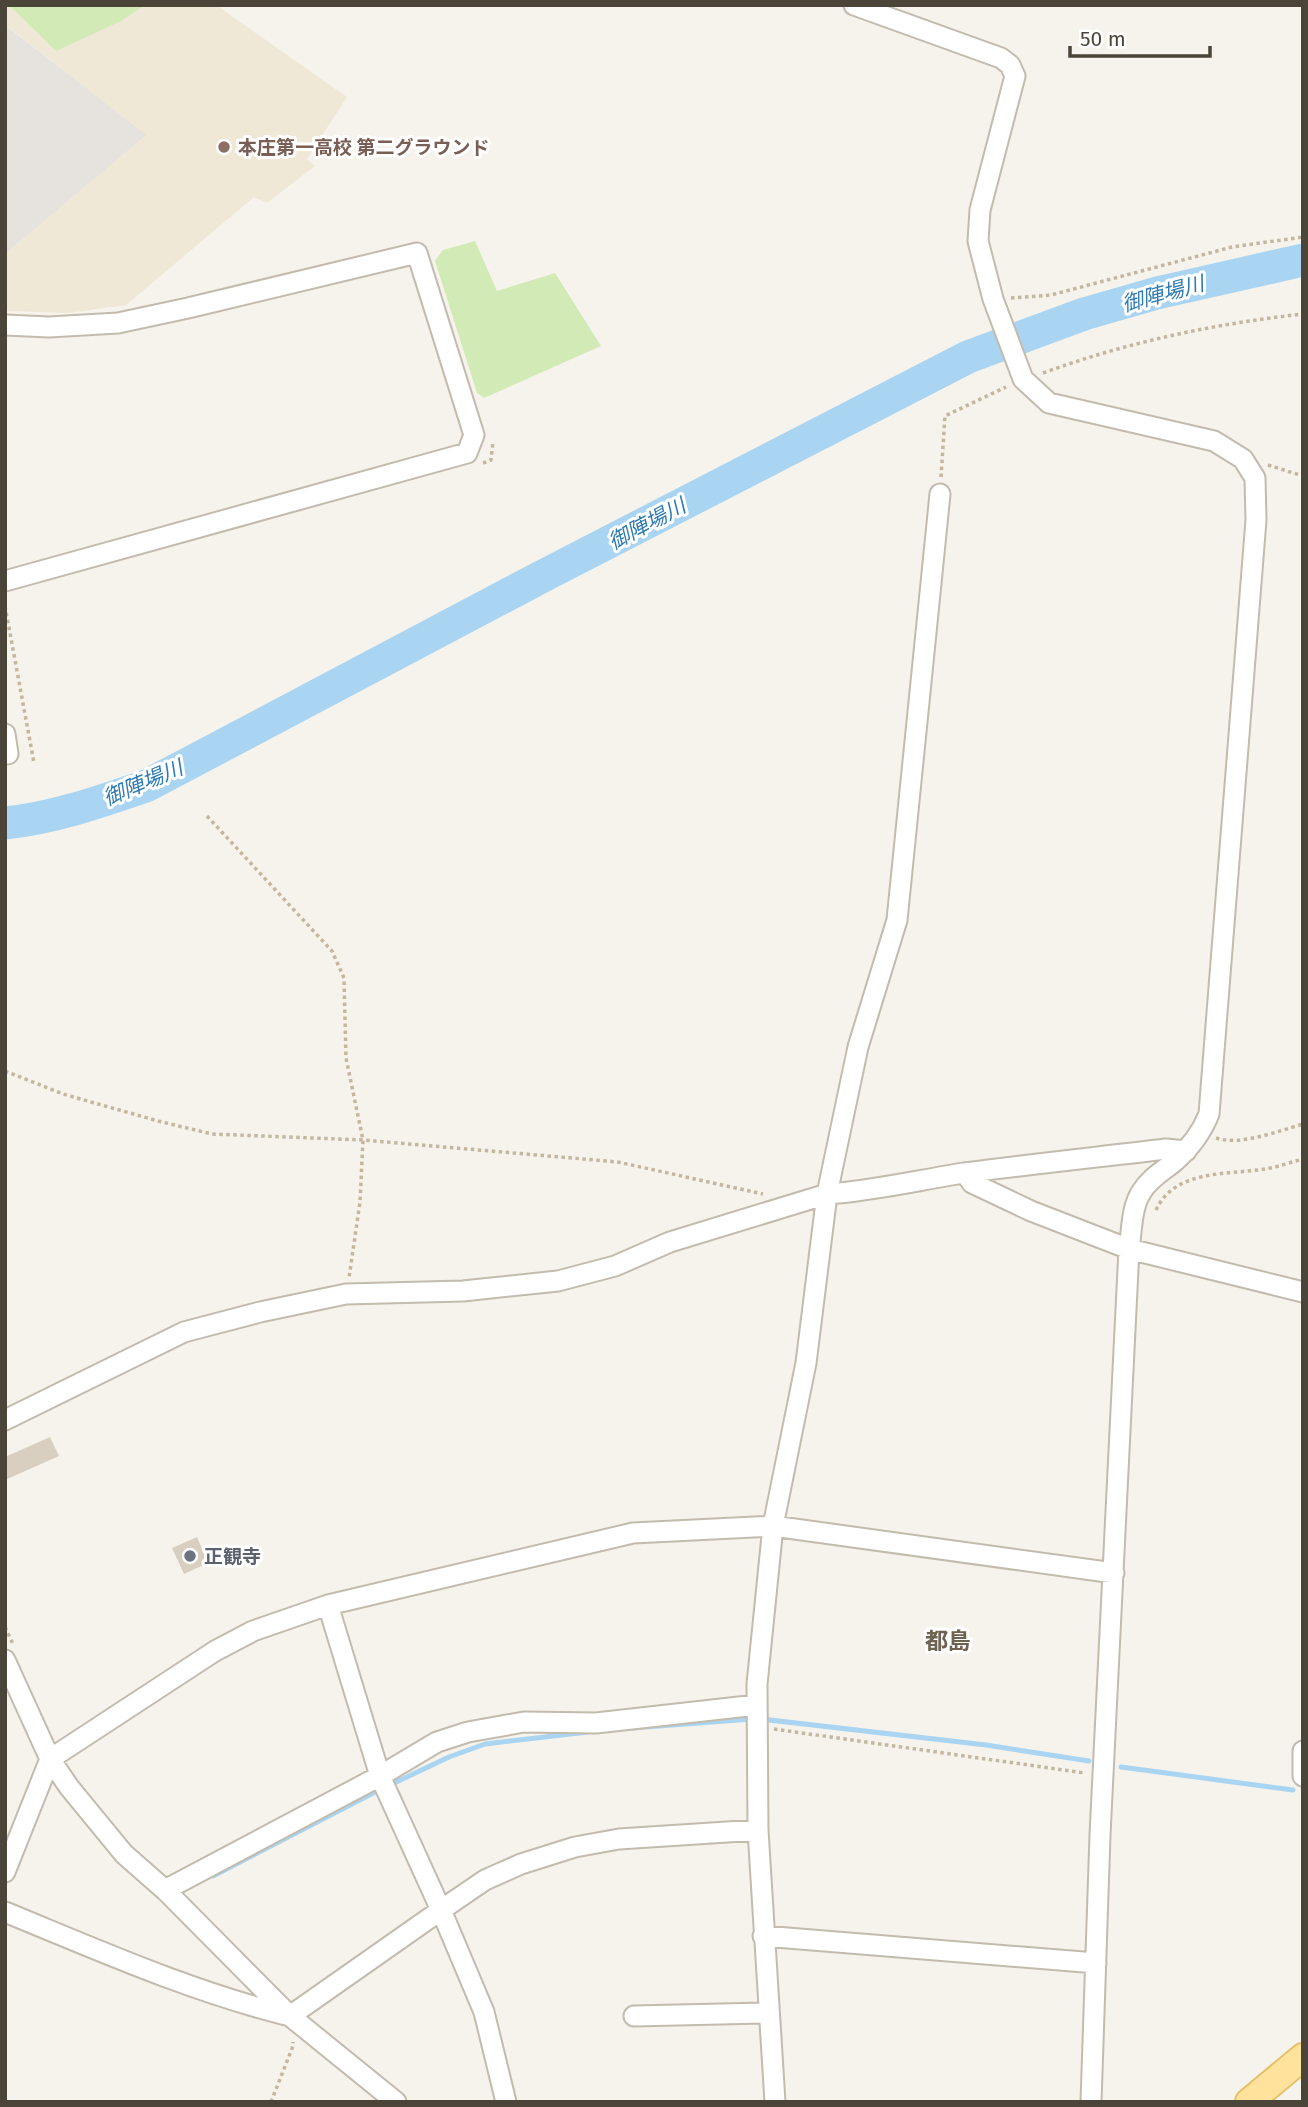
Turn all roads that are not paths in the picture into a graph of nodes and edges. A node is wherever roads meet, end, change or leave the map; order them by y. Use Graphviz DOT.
graph roads {
  1 [pos="854,5"];
  2 [pos="5,326"];
  3 [pos="940,494"];
  4 [pos="5,581"];
  5 [pos="1186,1151"];
  6 [pos="965,1173"];
  7 [pos="827,1194"];
  8 [pos="1129,1249"];
  9 [pos="1303,1292"];
  10 [pos="5,1420"];
  11 [pos="773,1526"];
  12 [pos="1114,1573"];
  13 [pos="328,1605"];
  14 [pos="5,1660"];
  15 [pos="757,1705"];
  16 [pos="1303,1751"];
  17 [pos="50,1759"];
  18 [pos="380,1776"];
  19 [pos="1303,1776"];
  20 [pos="758,1830"];
  21 [pos="5,1872"];
  22 [pos="166,1890"];
  23 [pos="441,1910"];
  24 [pos="5,1912"];
  25 [pos="763,1936"];
  26 [pos="1096,1963"];
  27 [pos="768,2013"];
  28 [pos="290,2016"];
  29 [pos="634,2016"];
  30 [pos="1303,2057"];
  31 [pos="396,2102"];
  32 [pos="506,2102"];
  33 [pos="775,2102"];
  34 [pos="1091,2102"];
  35 [pos="1249,2102"];
  1 -- 5 [label="street"];
  2 -- 4 [label="street"];
  3 -- 7 [label="street"];
  5 -- 6 [label="street"];
  5 -- 8 [label="street"];
  6 -- 7 [label="street"];
  6 -- 8 [label="street"];
  7 -- 10 [label="street"];
  7 -- 11 [label="street"];
  8 -- 9 [label="street"];
  8 -- 12 [label="street"];
  11 -- 12 [label="street"];
  11 -- 13 [label="street"];
  11 -- 15 [label="street"];
  12 -- 26 [label="street"];
  13 -- 17 [label="street"];
  13 -- 18 [label="street"];
  14 -- 17 [label="street"];
  15 -- 18 [label="street"];
  15 -- 20 [label="street"];
  16 -- 19 [label="street"];
  17 -- 21 [label="street"];
  17 -- 22 [label="street"];
  18 -- 22 [label="street"];
  18 -- 23 [label="street"];
  20 -- 23 [label="street"];
  20 -- 25 [label="street"];
  22 -- 28 [label="street"];
  23 -- 28 [label="street"];
  23 -- 32 [label="street"];
  24 -- 28 [label="street"];
  25 -- 26 [label="street"];
  25 -- 27 [label="street"];
  26 -- 34 [label="street"];
  27 -- 29 [label="street"];
  27 -- 33 [label="street"];
  28 -- 31 [label="street"];
  30 -- 35 [label="main road"];
}
